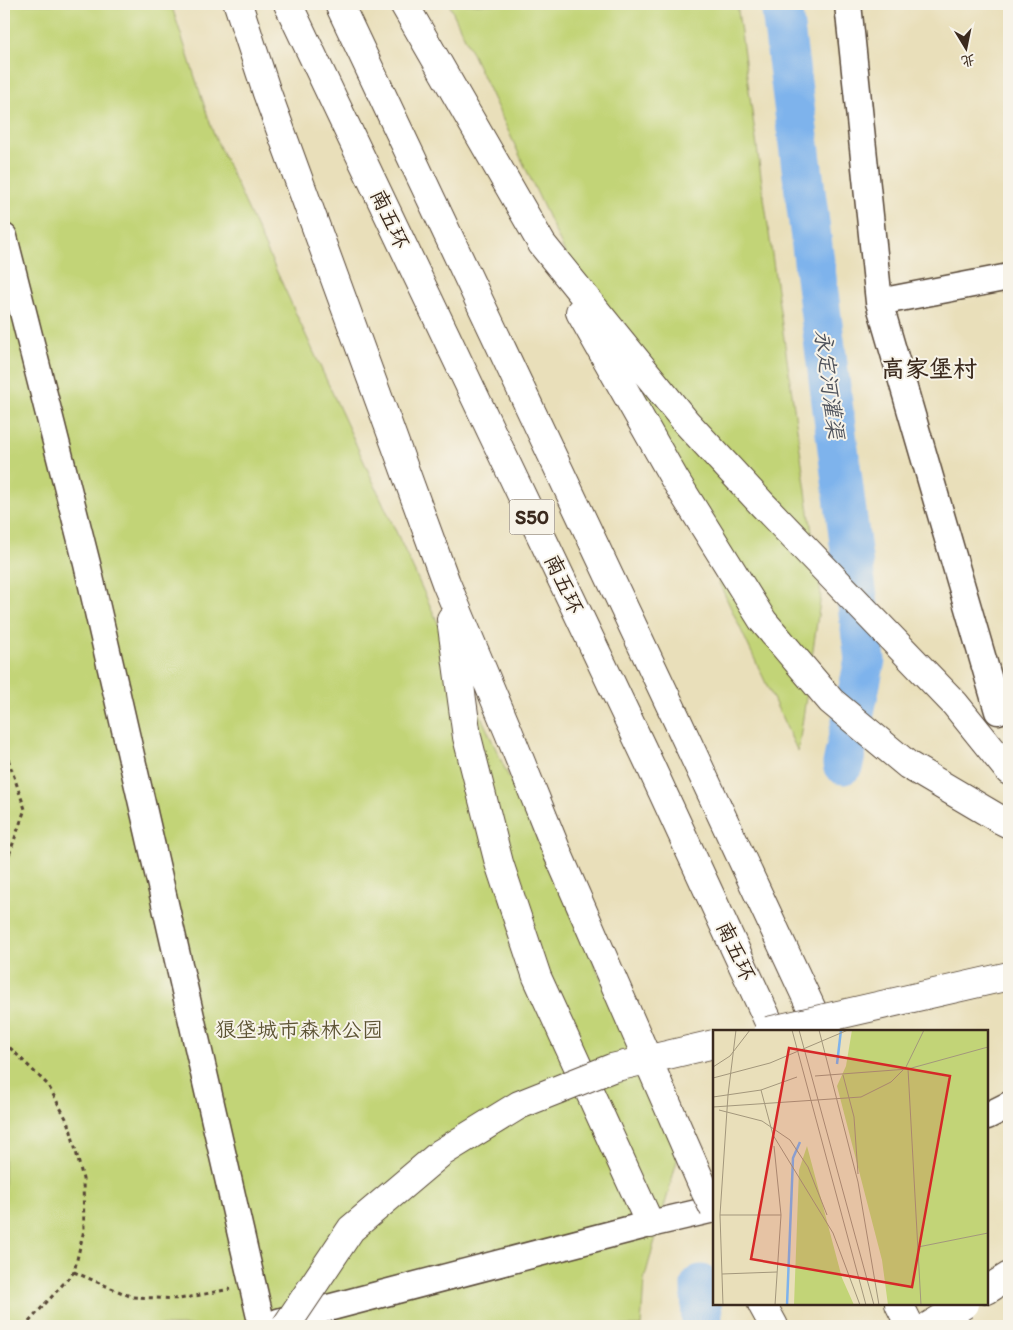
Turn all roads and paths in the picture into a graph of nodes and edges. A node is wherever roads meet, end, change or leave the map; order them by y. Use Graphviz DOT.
graph roads {
  1 [pos="238,4"];
  2 [pos="288,4"];
  3 [pos="339,4"];
  4 [pos="404,4"];
  5 [pos="848,4"];
  6 [pos="542,244"];
  7 [pos="5,247"];
  8 [pos="1009,278"];
  9 [pos="879,302"];
  10 [pos="446,583"];
  11 [pos="998,711"];
  12 [pos="4,753"];
  13 [pos="1005,766"];
  14 [pos="1009,824"];
  15 [pos="4,864"];
  16 [pos="1009,976"];
  17 [pos="772,1030"];
  18 [pos="773,1030"];
  19 [pos="822,1030"];
  20 [pos="4,1042"];
  21 [pos="713,1044"];
  22 [pos="1009,1105"];
  23 [pos="988,1116"];
  24 [pos="713,1207"];
  25 [pos="713,1209"];
  26 [pos="650,1224"];
  27 [pos="74,1272"];
  28 [pos="1009,1276"];
  29 [pos="253,1285"];
  30 [pos="988,1289"];
  31 [pos="763,1305"];
  32 [pos="900,1305"];
  33 [pos="950,1305"];
  34 [pos="963,1305"];
  35 [pos="24,1326"];
  36 [pos="264,1326"];
  37 [pos="286,1326"];
  38 [pos="774,1326"];
  39 [pos="910,1326"];
  40 [pos="929,1326"];
  41 [pos="960,1326"];
  1 -- 10 [label="highway"];
  2 -- 18 [label="highway, 南五环 / S50"];
  3 -- 19 [label="highway, 南五环 / S50"];
  4 -- 6 [label="highway"];
  5 -- 9 [label="street"];
  6 -- 13 [label="highway"];
  6 -- 14 [label="highway"];
  7 -- 29 [label="street"];
  8 -- 9 [label="street"];
  9 -- 11 [label="street"];
  10 -- 24 [label="highway, bridge"];
  10 -- 26 [label="highway"];
  12 -- 15 [label="path"];
  16 -- 17 [label="highway, bridge"];
  20 -- 27 [label="path"];
  21 -- 37 [label="highway, bridge"];
  22 -- 23 [label="street"];
  25 -- 26 [label="street"];
  26 -- 36 [label="street"];
  27 -- 29 [label="path"];
  27 -- 35 [label="path"];
  28 -- 30 [label="highway"];
  29 -- 36 [label="street"];
  31 -- 38 [label="highway"];
  32 -- 39 [label="highway"];
  33 -- 41 [label="highway"];
  34 -- 40 [label="highway, bridge"];
}
